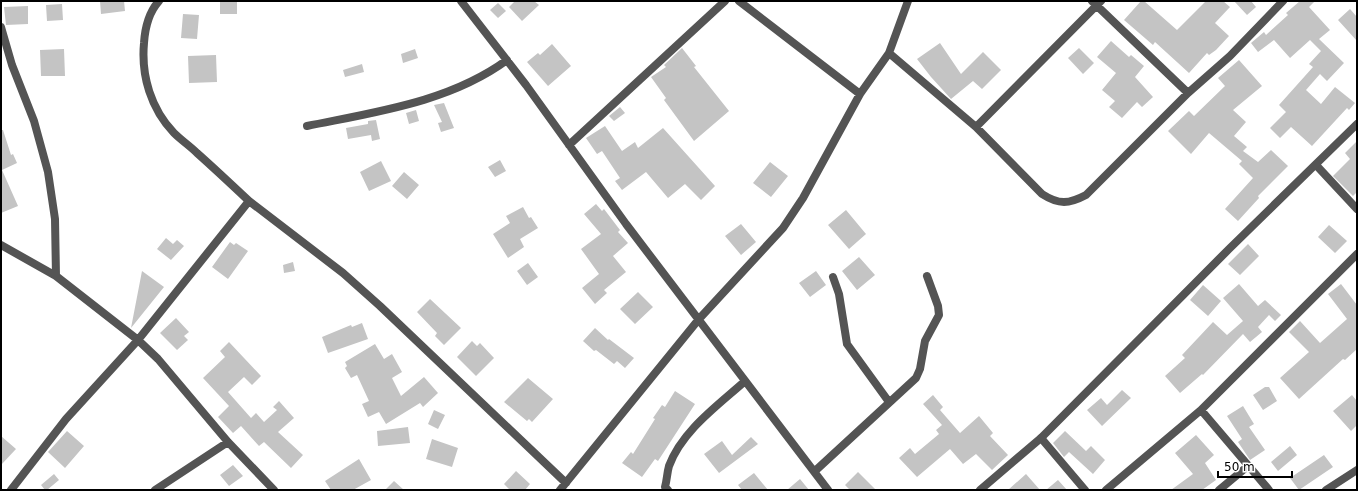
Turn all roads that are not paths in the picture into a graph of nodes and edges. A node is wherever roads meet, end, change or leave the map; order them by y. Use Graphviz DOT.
graph roads {
  1 [pos="159,1"];
  2 [pos="461,1"];
  3 [pos="725,1"];
  4 [pos="739,1"];
  5 [pos="908,1"];
  6 [pos="1283,1"];
  7 [pos="1096,3"];
  8 [pos="1,27"];
  9 [pos="889,53"];
  10 [pos="507,60"];
  11 [pos="1188,93"];
  12 [pos="860,94"];
  13 [pos="1357,124"];
  14 [pos="307,126"];
  15 [pos="976,127"];
  16 [pos="569,145"];
  17 [pos="1316,165"];
  18 [pos="249,200"];
  19 [pos="1357,209"];
  20 [pos="1,246"];
  21 [pos="1357,254"];
  22 [pos="56,276"];
  23 [pos="927,276"];
  24 [pos="833,277"];
  25 [pos="700,319"];
  26 [pos="138,340"];
  27 [pos="744,382"];
  28 [pos="889,402"];
  29 [pos="1201,410"];
  30 [pos="1041,438"];
  31 [pos="228,442"];
  32 [pos="1248,466"];
  33 [pos="815,471"];
  34 [pos="1355,472"];
  35 [pos="1357,481"];
  36 [pos="563,487"];
  37 [pos="985,488"];
  38 [pos="10,490"];
  39 [pos="155,490"];
  40 [pos="274,490"];
  41 [pos="668,490"];
  42 [pos="828,490"];
  43 [pos="1085,490"];
  44 [pos="1106,490"];
  45 [pos="1219,490"];
  46 [pos="1269,490"];
  47 [pos="1326,490"];
  1 -- 18 [label="street"];
  2 -- 10 [label="street"];
  3 -- 16 [label="street"];
  4 -- 12 [label="street"];
  5 -- 9 [label="street"];
  6 -- 11 [label="street"];
  7 -- 11 [label="street"];
  7 -- 15 [label="street"];
  8 -- 22 [label="street"];
  9 -- 12 [label="street"];
  9 -- 15 [label="street"];
  10 -- 14 [label="street"];
  10 -- 16 [label="street"];
  11 -- 15 [label="street"];
  12 -- 25 [label="street"];
  13 -- 17 [label="street"];
  16 -- 25 [label="street"];
  17 -- 19 [label="street"];
  17 -- 30 [label="street"];
  18 -- 26 [label="street"];
  18 -- 36 [label="street"];
  20 -- 22 [label="street"];
  21 -- 29 [label="street"];
  22 -- 26 [label="street"];
  23 -- 28 [label="street"];
  24 -- 28 [label="street"];
  25 -- 27 [label="street"];
  25 -- 36 [label="street"];
  26 -- 31 [label="street"];
  26 -- 38 [label="street"];
  27 -- 33 [label="street"];
  27 -- 41 [label="street"];
  28 -- 33 [label="street"];
  29 -- 32 [label="street"];
  29 -- 44 [label="street"];
  30 -- 37 [label="street"];
  30 -- 43 [label="street"];
  31 -- 39 [label="street"];
  31 -- 40 [label="street"];
  32 -- 45 [label="street"];
  32 -- 46 [label="street"];
  33 -- 42 [label="street"];
  34 -- 35 [label="street"];
  34 -- 47 [label="street"];
}
